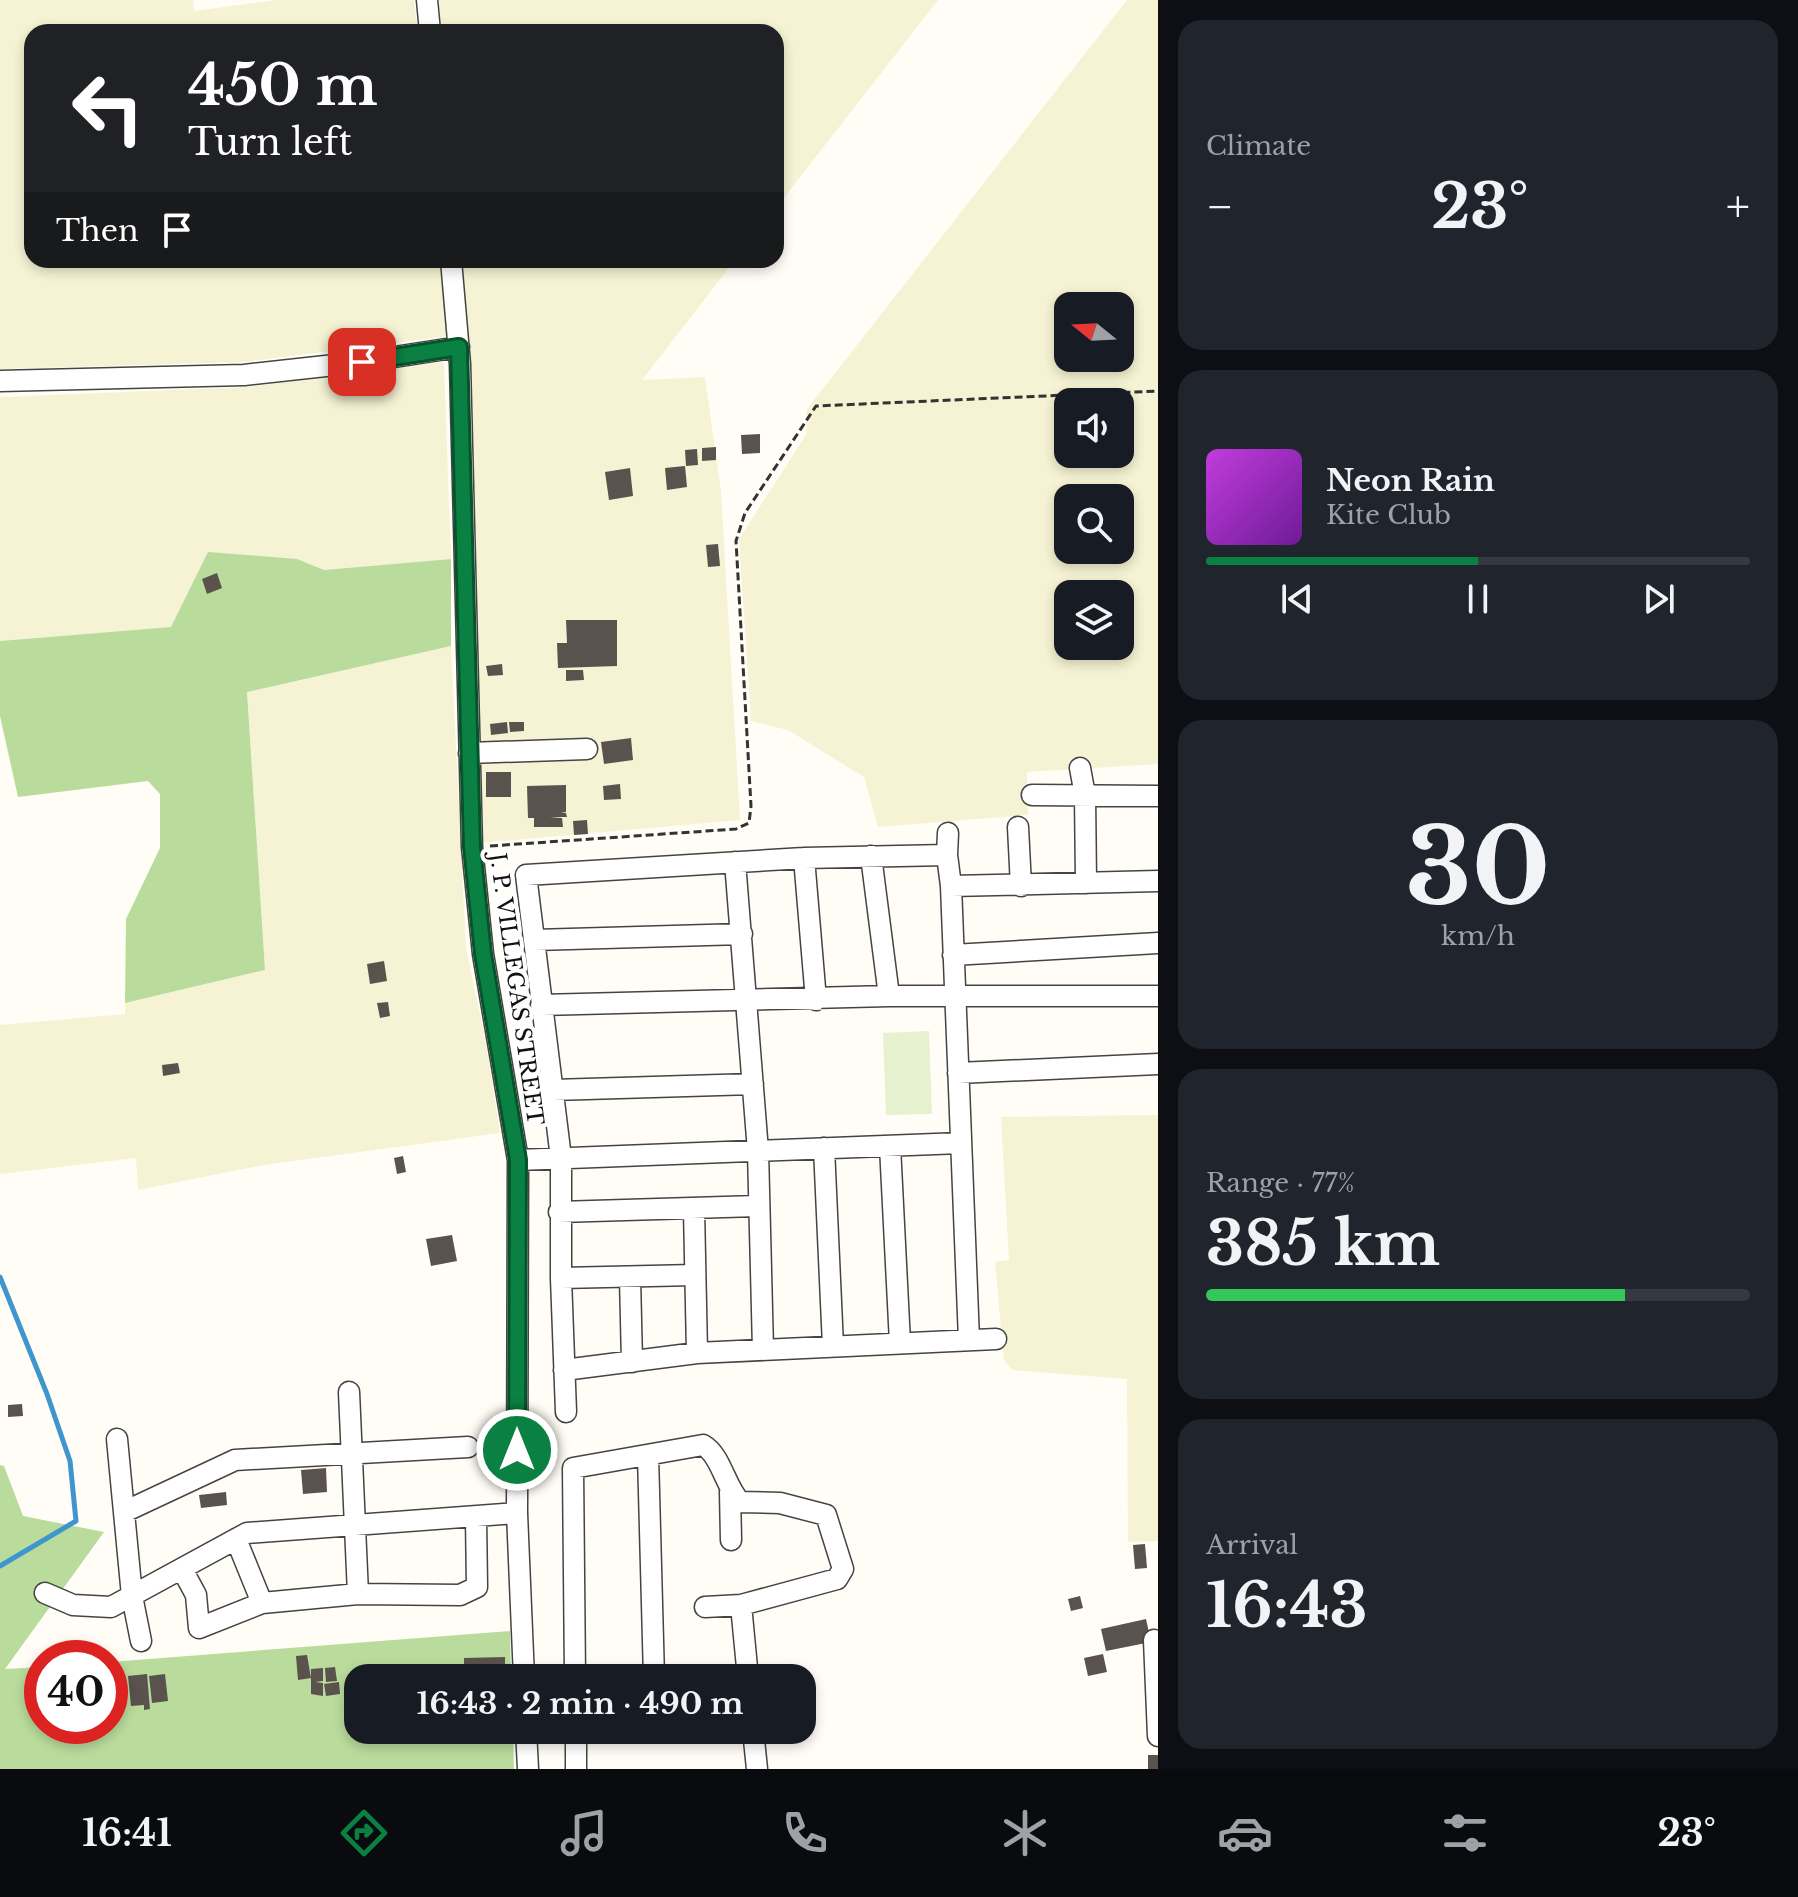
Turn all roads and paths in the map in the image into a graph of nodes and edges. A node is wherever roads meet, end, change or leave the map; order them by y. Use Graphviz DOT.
graph roads {
  1 [pos="427,0"];
  2 [pos="429,24"];
  3 [pos="452,268"];
  4 [pos="459,347"];
  5 [pos="0,381"];
  6 [pos="1158,391"];
  7 [pos="587,749"];
  8 [pos="469,753"];
  9 [pos="1080,768"];
  10 [pos="1151,789"];
  11 [pos="1032,795"];
  12 [pos="1085,795"];
  13 [pos="1018,827"];
  14 [pos="948,833"];
  15 [pos="472,847"];
  16 [pos="947,855"];
  17 [pos="871,856"];
  18 [pos="804,858"];
  19 [pos="735,862"];
  20 [pos="1158,881"];
  21 [pos="1086,883"];
  22 [pos="951,886"];
  23 [pos="1021,886"];
  24 [pos="742,934"];
  25 [pos="535,940"];
  26 [pos="1158,943"];
  27 [pos="953,955"];
  28 [pos="889,996"];
  29 [pos="1158,996"];
  30 [pos="955,998"];
  31 [pos="743,1000"];
  32 [pos="816,1000"];
  33 [pos="541,1005"];
  34 [pos="1158,1064"];
  35 [pos="958,1073"];
  36 [pos="753,1084"];
  37 [pos="553,1090"];
  38 [pos="961,1143"];
  39 [pos="890,1146"];
  40 [pos="824,1148"];
  41 [pos="758,1151"];
  42 [pos="561,1158"];
  43 [pos="518,1160"];
  44 [pos="757,1206"];
  45 [pos="694,1209"];
  46 [pos="559,1212"];
  47 [pos="695,1275"];
  48 [pos="561,1278"];
  49 [pos="630,1278"];
  50 [pos="996,1339"];
  51 [pos="969,1340"];
  52 [pos="900,1343"];
  53 [pos="833,1346"];
  54 [pos="763,1350"];
  55 [pos="697,1353"];
  56 [pos="632,1362"];
  57 [pos="564,1370"];
  58 [pos="349,1392"];
  59 [pos="566,1412"];
  60 [pos="117,1439"];
  61 [pos="468,1447"];
  62 [pos="352,1451"];
  63 [pos="648,1455"];
  64 [pos="730,1492"];
  65 [pos="124,1512"];
  66 [pos="517,1513"];
  67 [pos="476,1517"];
  68 [pos="355,1525"];
  69 [pos="236,1539"];
  70 [pos="731,1540"];
  71 [pos="182,1569"];
  72 [pos="45,1593"];
  73 [pos="358,1594"];
  74 [pos="132,1596"];
  75 [pos="262,1603"];
  76 [pos="741,1605"];
  77 [pos="705,1607"];
  78 [pos="1154,1640"];
  79 [pos="141,1641"];
  80 [pos="523,1664"];
  81 [pos="575,1664"];
  82 [pos="654,1664"];
  83 [pos="747,1664"];
  84 [pos="1158,1736"];
  85 [pos="527,1744"];
  86 [pos="576,1744"];
  87 [pos="754,1744"];
  88 [pos="528,1769"];
  89 [pos="576,1769"];
  90 [pos="757,1769"];
  1 -- 2 [label="street"];
  3 -- 4 [label="street, J. P. VILLEGAS STREET"];
  4 -- 5 [label="street"];
  4 -- 8 [label="street, J. P. VILLEGAS STREET"];
  6 -- 15 [label="path"];
  7 -- 8 [label="street"];
  8 -- 15 [label="street, J. P. VILLEGAS STREET"];
  9 -- 12 [label="street"];
  10 -- 12 [label="street"];
  11 -- 12 [label="street"];
  12 -- 21 [label="street"];
  13 -- 23 [label="street"];
  14 -- 16 [label="street"];
  15 -- 43 [label="street, J. P. VILLEGAS STREET"];
  16 -- 17 [label="street"];
  16 -- 22 [label="street"];
  17 -- 18 [label="street"];
  17 -- 28 [label="street"];
  18 -- 19 [label="street"];
  18 -- 32 [label="street"];
  19 -- 24 [label="street"];
  19 -- 25 [label="street"];
  20 -- 21 [label="street"];
  21 -- 23 [label="street"];
  22 -- 23 [label="street"];
  22 -- 27 [label="street"];
  24 -- 25 [label="street"];
  24 -- 31 [label="street"];
  25 -- 33 [label="street"];
  26 -- 27 [label="street"];
  27 -- 30 [label="street"];
  28 -- 30 [label="street"];
  28 -- 32 [label="street"];
  29 -- 30 [label="street"];
  30 -- 35 [label="street"];
  31 -- 32 [label="street"];
  31 -- 33 [label="street"];
  31 -- 36 [label="street"];
  33 -- 37 [label="street"];
  34 -- 35 [label="street"];
  35 -- 38 [label="street"];
  36 -- 37 [label="street"];
  36 -- 41 [label="street"];
  37 -- 42 [label="street"];
  38 -- 39 [label="street"];
  38 -- 51 [label="street"];
  39 -- 40 [label="street"];
  39 -- 52 [label="street"];
  40 -- 41 [label="street"];
  40 -- 53 [label="street"];
  41 -- 42 [label="street"];
  41 -- 44 [label="street"];
  42 -- 43 [label="street"];
  42 -- 46 [label="street"];
  43 -- 66 [label="street, J. P. VILLEGAS STREET"];
  44 -- 45 [label="street"];
  44 -- 54 [label="street"];
  45 -- 46 [label="street"];
  45 -- 47 [label="street"];
  46 -- 48 [label="street"];
  47 -- 49 [label="street"];
  47 -- 55 [label="street"];
  48 -- 49 [label="street"];
  48 -- 57 [label="street"];
  49 -- 56 [label="street"];
  50 -- 51 [label="street"];
  51 -- 52 [label="street"];
  52 -- 53 [label="street"];
  53 -- 54 [label="street"];
  54 -- 55 [label="street"];
  55 -- 56 [label="street"];
  56 -- 57 [label="street"];
  57 -- 59 [label="street"];
  58 -- 62 [label="street"];
  60 -- 65 [label="street"];
  61 -- 62 [label="street"];
  62 -- 65 [label="street"];
  62 -- 68 [label="street"];
  63 -- 64 [label="street"];
  63 -- 81 [label="street"];
  63 -- 82 [label="street"];
  64 -- 70 [label="street"];
  64 -- 76 [label="street"];
  65 -- 74 [label="street"];
  66 -- 67 [label="street"];
  66 -- 80 [label="street, J. P. VILLEGAS STREET"];
  67 -- 68 [label="street"];
  67 -- 73 [label="street"];
  68 -- 69 [label="street"];
  68 -- 73 [label="street"];
  69 -- 71 [label="street"];
  69 -- 75 [label="street"];
  71 -- 74 [label="street"];
  71 -- 75 [label="street"];
  72 -- 74 [label="street"];
  73 -- 75 [label="street"];
  74 -- 79 [label="street"];
  76 -- 77 [label="street"];
  76 -- 83 [label="street"];
  78 -- 84 [label="street"];
  85 -- 88 [label="street"];
  86 -- 89 [label="street"];
  87 -- 90 [label="street"];
}
